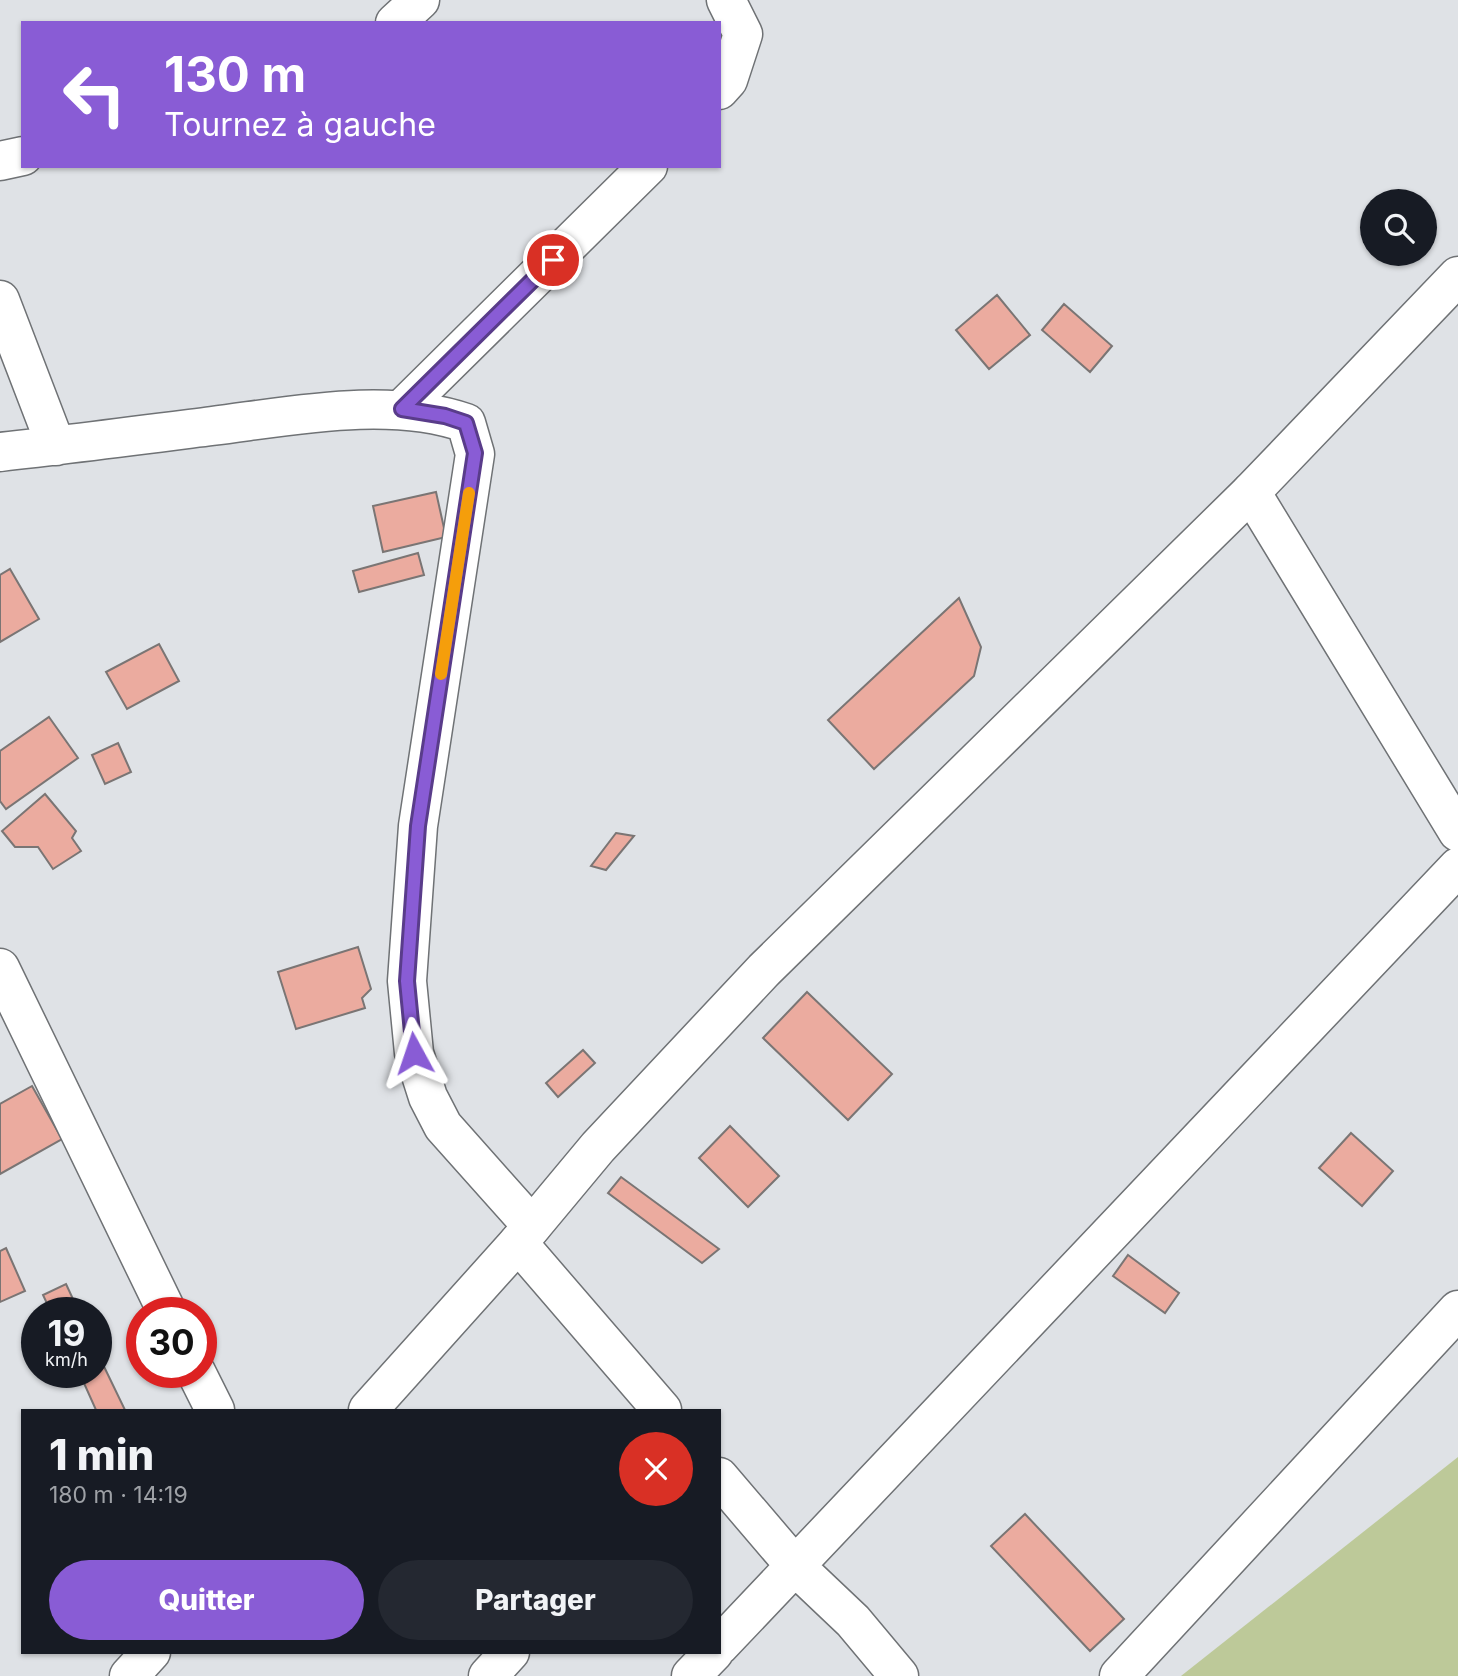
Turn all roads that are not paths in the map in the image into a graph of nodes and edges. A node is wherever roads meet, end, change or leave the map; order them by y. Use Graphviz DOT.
graph roads {
  1 [pos="420,0"];
  2 [pos="726,0"];
  3 [pos="397,21"];
  4 [pos="721,88"];
  5 [pos="21,156"];
  6 [pos="0,161"];
  7 [pos="646,168"];
  8 [pos="1458,276"];
  9 [pos="0,300"];
  10 [pos="402,409"];
  11 [pos="55,446"];
  12 [pos="0,452"];
  13 [pos="1251,492"];
  14 [pos="1458,832"];
  15 [pos="1458,867"];
  16 [pos="0,968"];
  17 [pos="525,1234"];
  18 [pos="160,1297"];
  19 [pos="1458,1310"];
  20 [pos="204,1388"];
  21 [pos="214,1409"];
  22 [pos="369,1409"];
  23 [pos="661,1409"];
  24 [pos="721,1479"];
  25 [pos="795,1566"];
  26 [pos="721,1644"];
  27 [pos="149,1654"];
  28 [pos="508,1654"];
  29 [pos="712,1654"];
  30 [pos="129,1676"];
  31 [pos="488,1676"];
  32 [pos="691,1676"];
  33 [pos="899,1676"];
  34 [pos="1118,1676"];
  1 -- 3 [label="street"];
  2 -- 4 [label="street"];
  5 -- 6 [label="street"];
  7 -- 10 [label="street"];
  8 -- 13 [label="street"];
  9 -- 11 [label="street"];
  10 -- 11 [label="street"];
  10 -- 17 [label="street"];
  11 -- 12 [label="street"];
  13 -- 14 [label="street"];
  13 -- 17 [label="street"];
  15 -- 25 [label="street"];
  16 -- 18 [label="street"];
  17 -- 22 [label="street"];
  17 -- 23 [label="street"];
  19 -- 34 [label="street"];
  20 -- 21 [label="street"];
  24 -- 25 [label="street"];
  25 -- 26 [label="street"];
  25 -- 33 [label="street"];
  27 -- 30 [label="street"];
  28 -- 31 [label="street"];
  29 -- 32 [label="street"];
}
